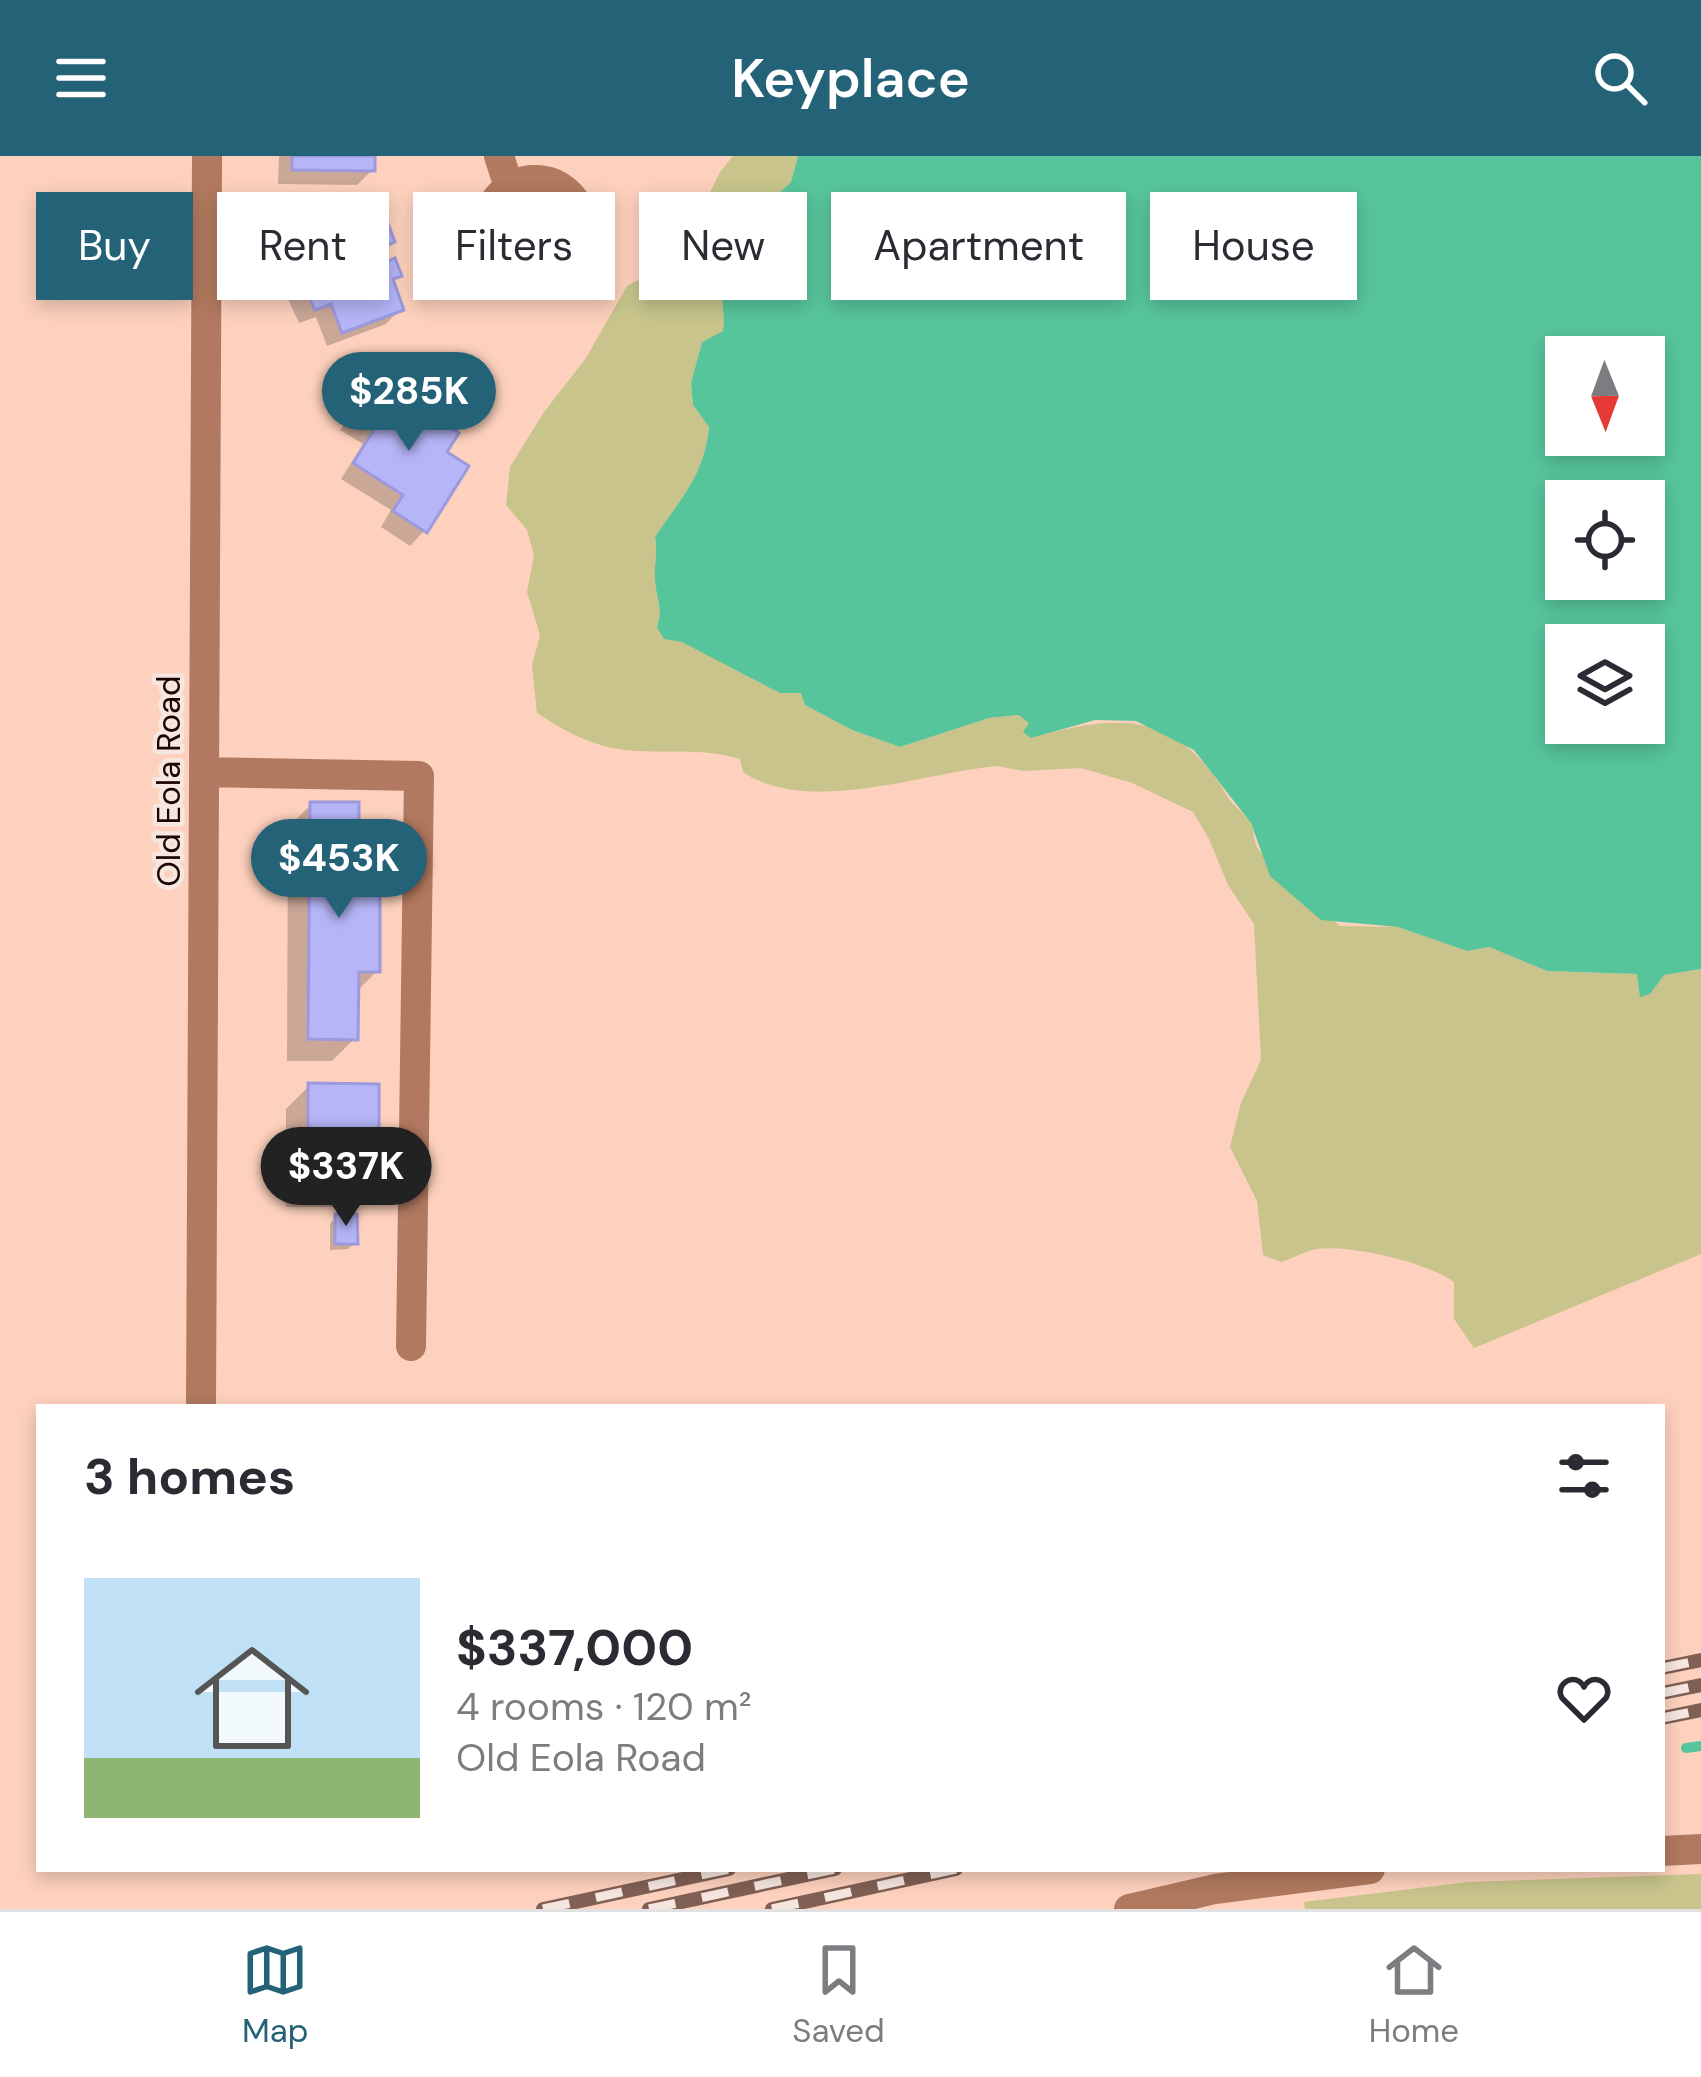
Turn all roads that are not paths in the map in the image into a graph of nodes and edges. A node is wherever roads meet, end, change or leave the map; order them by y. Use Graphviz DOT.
graph roads {
  1 [pos="207,156"];
  2 [pos="500,156"];
  3 [pos="509,187"];
  4 [pos="204,772"];
  5 [pos="411,1346"];
  6 [pos="201,1404"];
  7 [pos="1701,1849"];
  8 [pos="1665,1851"];
  9 [pos="1347,1872"];
  10 [pos="1130,1909"];
  1 -- 4 [label="street, Old Eola Road"];
  2 -- 3 [label="street"];
  4 -- 5 [label="street"];
  4 -- 6 [label="street, Old Eola Road"];
  7 -- 8 [label="street"];
  9 -- 10 [label="street"];
}
